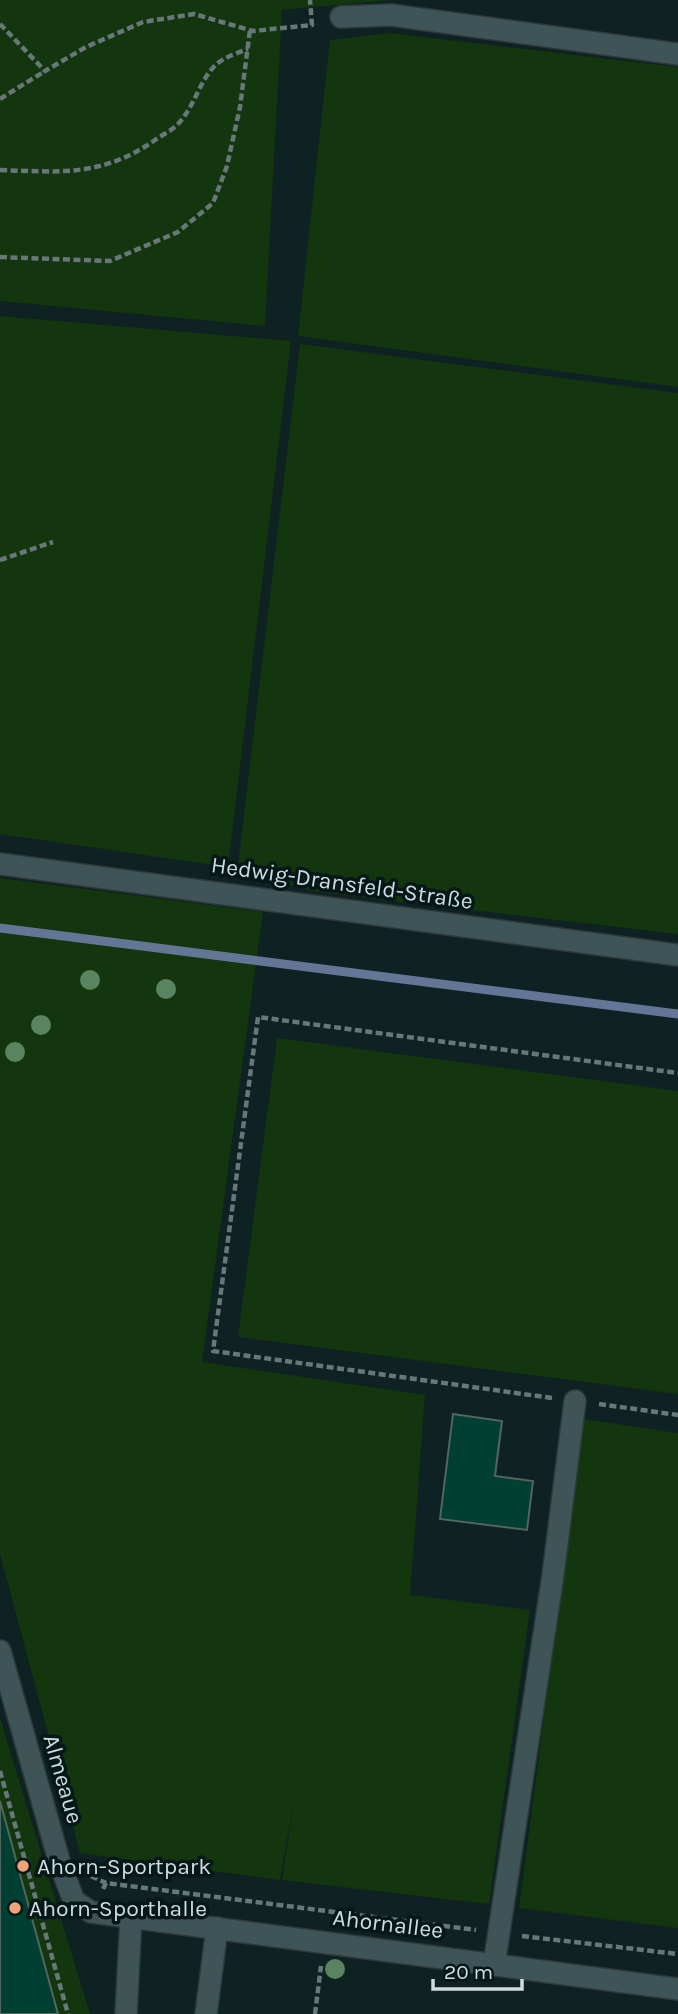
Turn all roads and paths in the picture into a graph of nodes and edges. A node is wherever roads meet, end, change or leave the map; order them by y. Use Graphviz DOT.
graph roads {
  1 [pos="310,0"];
  2 [pos="341,17"];
  3 [pos="0,24"];
  4 [pos="250,30"];
  5 [pos="248,49"];
  6 [pos="678,54"];
  7 [pos="45,71"];
  8 [pos="0,99"];
  9 [pos="0,170"];
  10 [pos="0,257"];
  11 [pos="53,542"];
  12 [pos="0,561"];
  13 [pos="0,864"];
  14 [pos="678,955"];
  15 [pos="678,1073"];
  16 [pos="575,1401"];
  17 [pos="678,1415"];
  18 [pos="0,1651"];
  19 [pos="0,1771"];
  20 [pos="91,1912"];
  21 [pos="131,1917"];
  22 [pos="217,1928"];
  23 [pos="499,1933"];
  24 [pos="324,1943"];
  25 [pos="678,1954"];
  26 [pos="494,1965"];
  27 [pos="678,1989"];
  28 [pos="68,2014"];
  29 [pos="126,2014"];
  30 [pos="206,2014"];
  31 [pos="315,2014"];
  1 -- 4 [label="path"];
  2 -- 6 [label="street"];
  3 -- 7 [label="path"];
  4 -- 5 [label="path"];
  4 -- 7 [label="path"];
  5 -- 9 [label="path"];
  5 -- 10 [label="path"];
  7 -- 8 [label="path"];
  11 -- 12 [label="path"];
  13 -- 14 [label="street, Hedwig-Dransfeld-Straße"];
  15 -- 16 [label="path"];
  16 -- 17 [label="path"];
  16 -- 23 [label="street"];
  18 -- 20 [label="street, Almeaue"];
  19 -- 28 [label="path"];
  20 -- 21 [label="street, Ahornallee"];
  20 -- 23 [label="path"];
  21 -- 22 [label="street, Ahornallee"];
  21 -- 29 [label="street"];
  22 -- 24 [label="street, Ahornallee"];
  22 -- 30 [label="street"];
  23 -- 25 [label="path"];
  23 -- 26 [label="street"];
  24 -- 26 [label="street, Ahornallee"];
  24 -- 31 [label="path"];
  26 -- 27 [label="street, Ahornallee"];
}
